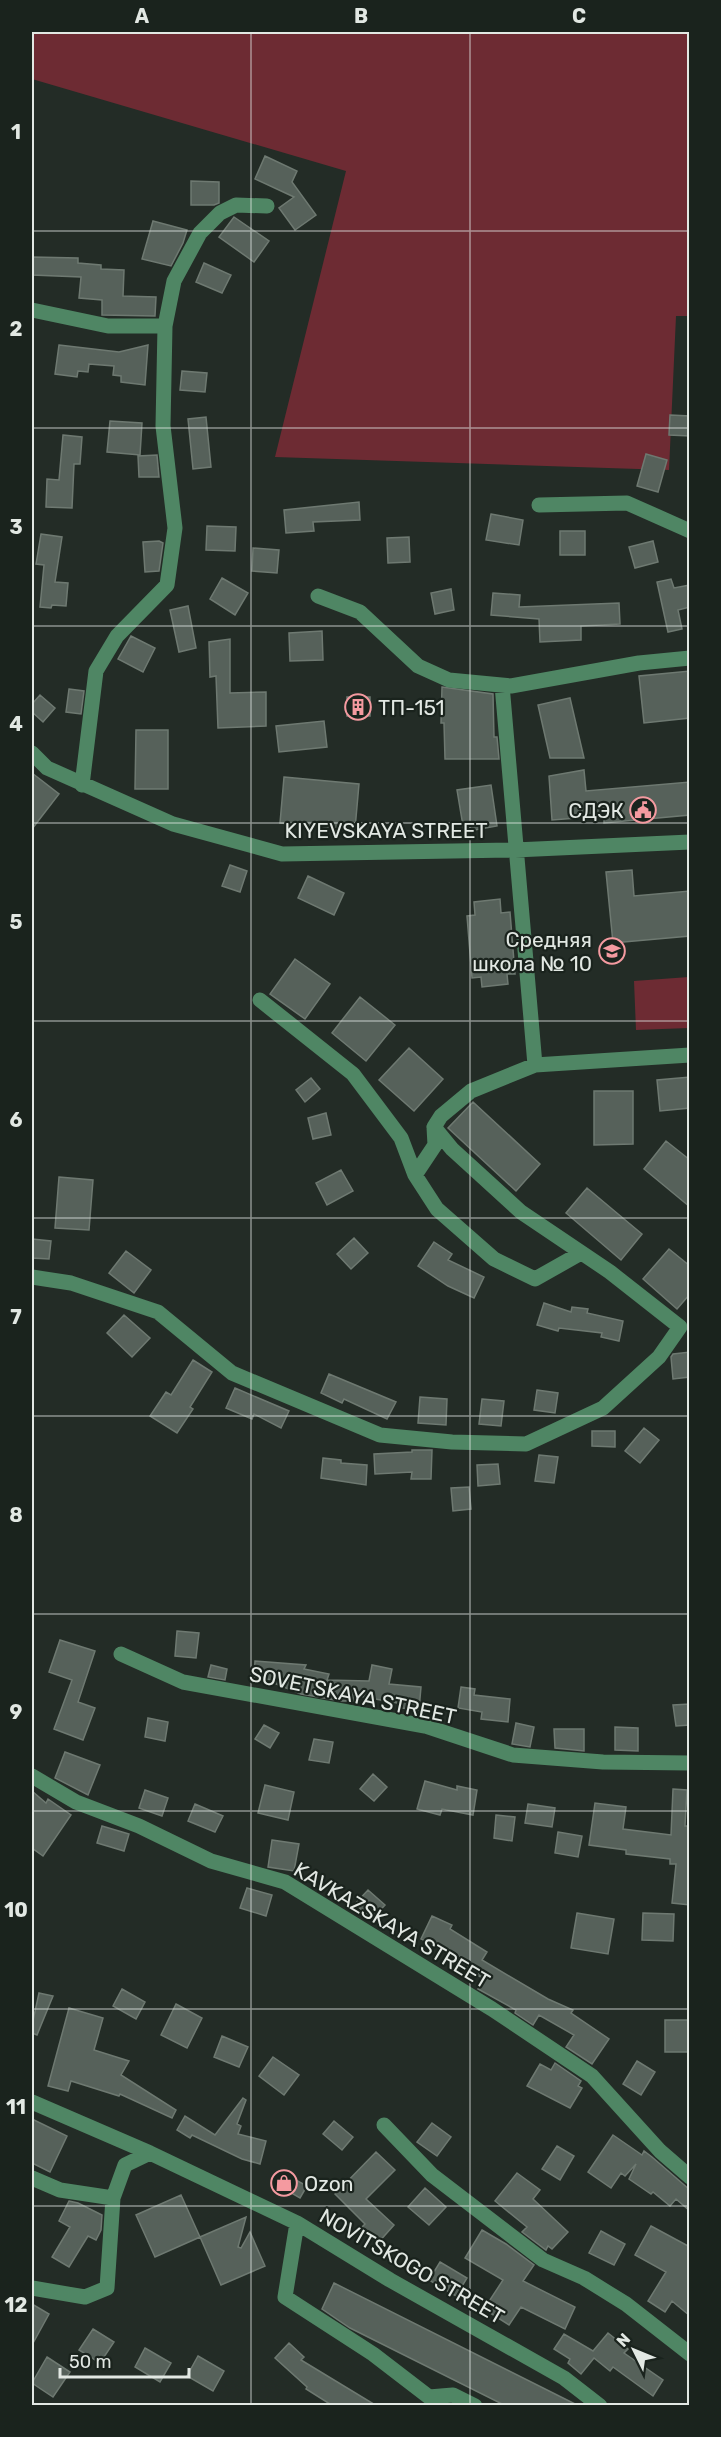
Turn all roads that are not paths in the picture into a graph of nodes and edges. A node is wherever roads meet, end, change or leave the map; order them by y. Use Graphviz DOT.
graph roads {
  1 [pos="267,206"];
  2 [pos="32,310"];
  3 [pos="165,326"];
  4 [pos="538,506"];
  5 [pos="690,531"];
  6 [pos="318,596"];
  7 [pos="690,658"];
  8 [pos="502,685"];
  9 [pos="32,753"];
  10 [pos="82,785"];
  11 [pos="690,842"];
  12 [pos="515,850"];
  13 [pos="260,1000"];
  14 [pos="690,1055"];
  15 [pos="535,1065"];
  16 [pos="434,1128"];
  17 [pos="415,1175"];
  18 [pos="581,1253"];
  19 [pos="32,1277"];
  20 [pos="121,1654"];
  21 [pos="690,1763"];
  22 [pos="32,1776"];
  23 [pos="32,2102"];
  24 [pos="384,2125"];
  25 [pos="150,2153"];
  26 [pos="690,2177"];
  27 [pos="32,2178"];
  28 [pos="113,2198"];
  29 [pos="297,2223"];
  30 [pos="32,2288"];
  31 [pos="690,2354"];
  32 [pos="475,2406"];
  33 [pos="600,2406"];
  1 -- 3 [label="street"];
  2 -- 3 [label="street"];
  3 -- 10 [label="street"];
  4 -- 5 [label="street"];
  6 -- 8 [label="street"];
  7 -- 8 [label="street"];
  8 -- 12 [label="street"];
  9 -- 10 [label="street, KIYEVSKAYA STREET"];
  10 -- 12 [label="street, KIYEVSKAYA STREET"];
  11 -- 12 [label="street, KIYEVSKAYA STREET"];
  12 -- 15 [label="street"];
  13 -- 17 [label="street"];
  14 -- 15 [label="street"];
  15 -- 16 [label="street"];
  16 -- 17 [label="street"];
  16 -- 18 [label="street"];
  17 -- 18 [label="street"];
  18 -- 19 [label="street"];
  20 -- 21 [label="street, SOVETSKAYA STREET"];
  22 -- 26 [label="street, KAVKAZSKAYA STREET"];
  23 -- 25 [label="street, NOVITSKOGO STREET"];
  24 -- 31 [label="street"];
  25 -- 28 [label="street"];
  25 -- 29 [label="street, NOVITSKOGO STREET"];
  27 -- 28 [label="street"];
  28 -- 30 [label="street"];
  29 -- 32 [label="street"];
  29 -- 33 [label="street, NOVITSKOGO STREET"];
}
